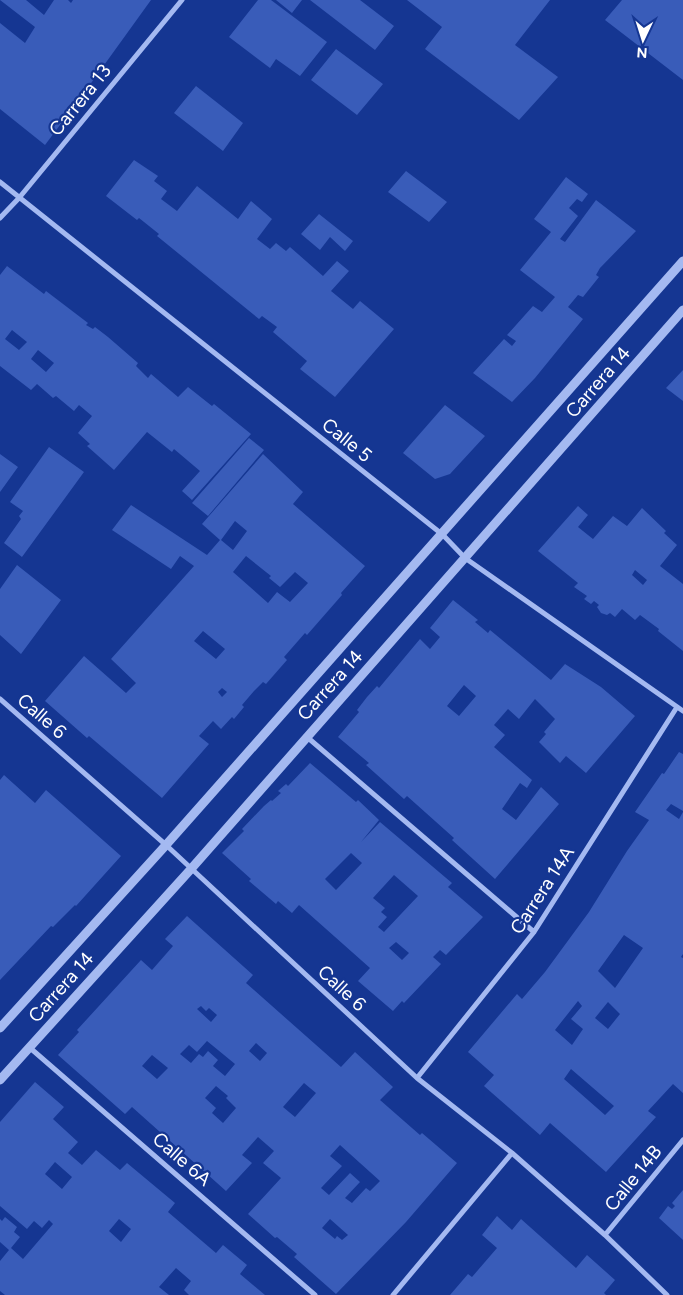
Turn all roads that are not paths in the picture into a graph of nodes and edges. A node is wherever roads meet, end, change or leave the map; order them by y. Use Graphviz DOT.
graph roads {
  1 [pos="182,0"];
  2 [pos="0,182"];
  3 [pos="19,198"];
  4 [pos="0,218"];
  5 [pos="683,261"];
  6 [pos="683,310"];
  7 [pos="442,535"];
  8 [pos="465,558"];
  9 [pos="0,699"];
  10 [pos="677,707"];
  11 [pos="683,711"];
  12 [pos="307,737"];
  13 [pos="166,845"];
  14 [pos="190,869"];
  15 [pos="534,932"];
  16 [pos="0,1028"];
  17 [pos="29,1046"];
  18 [pos="417,1078"];
  19 [pos="0,1080"];
  20 [pos="683,1140"];
  21 [pos="512,1153"];
  22 [pos="605,1234"];
  23 [pos="315,1295"];
  24 [pos="393,1295"];
  25 [pos="667,1295"];
  1 -- 3 [label="street, Carrera 13"];
  2 -- 3 [label="street, Calle 5"];
  3 -- 4 [label="street, Carrera 13"];
  3 -- 7 [label="street, Calle 5"];
  5 -- 7 [label="street, Carrera 14"];
  6 -- 8 [label="street, Carrera 14"];
  7 -- 8 [label="street, Calle 5"];
  7 -- 13 [label="street, Carrera 14"];
  8 -- 10 [label="street, Calle 5"];
  8 -- 12 [label="street, Carrera 14"];
  9 -- 13 [label="street, Calle 6"];
  10 -- 11 [label="street, Calle 5"];
  10 -- 15 [label="street, Carrera 14A"];
  12 -- 14 [label="street, Carrera 14"];
  12 -- 15 [label="street"];
  13 -- 14 [label="street, Calle 6"];
  13 -- 16 [label="street, Carrera 14"];
  14 -- 17 [label="street, Carrera 14"];
  14 -- 18 [label="street, Calle 6"];
  15 -- 18 [label="street, Carrera 14A"];
  17 -- 19 [label="street, Carrera 14"];
  17 -- 23 [label="street, Calle 6A"];
  18 -- 21 [label="street, Calle 6"];
  20 -- 22 [label="street, Calle 14B"];
  21 -- 22 [label="street, Calle 6"];
  21 -- 24 [label="street"];
  22 -- 25 [label="street, Calle 6"];
}
